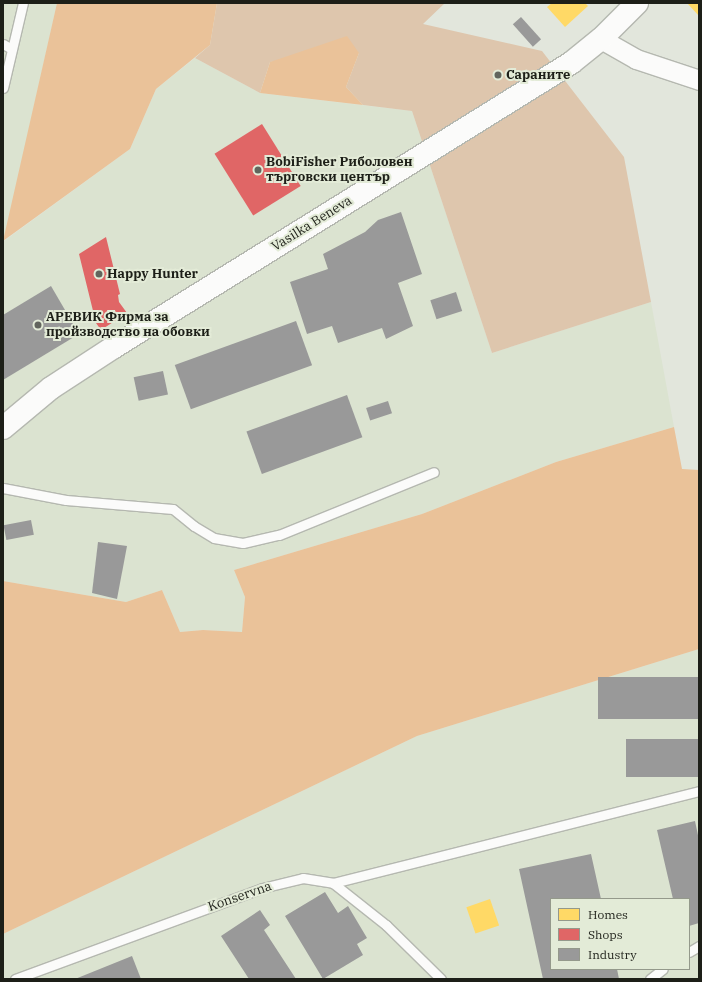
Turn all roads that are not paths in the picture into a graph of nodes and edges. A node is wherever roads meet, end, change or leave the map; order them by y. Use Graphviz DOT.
graph roads {
  1 [pos="23,3"];
  2 [pos="637,3"];
  3 [pos="601,39"];
  4 [pos="3,44"];
  5 [pos="12,49"];
  6 [pos="699,80"];
  7 [pos="3,88"];
  8 [pos="3,428"];
  9 [pos="434,472"];
  10 [pos="3,488"];
  11 [pos="699,791"];
  12 [pos="333,883"];
  13 [pos="699,946"];
  14 [pos="690,951"];
  15 [pos="662,970"];
  16 [pos="15,979"];
  17 [pos="441,979"];
  18 [pos="650,979"];
  1 -- 5 [label="lane"];
  2 -- 3 [label="street, Vasilka Beneva"];
  3 -- 6 [label="street"];
  3 -- 8 [label="street, Vasilka Beneva"];
  4 -- 5 [label="lane"];
  5 -- 7 [label="lane"];
  9 -- 10 [label="lane"];
  11 -- 12 [label="lane"];
  12 -- 16 [label="lane, Konservna"];
  12 -- 17 [label="lane, Konservna"];
  13 -- 14 [label="lane"];
  15 -- 18 [label="lane"];
}
